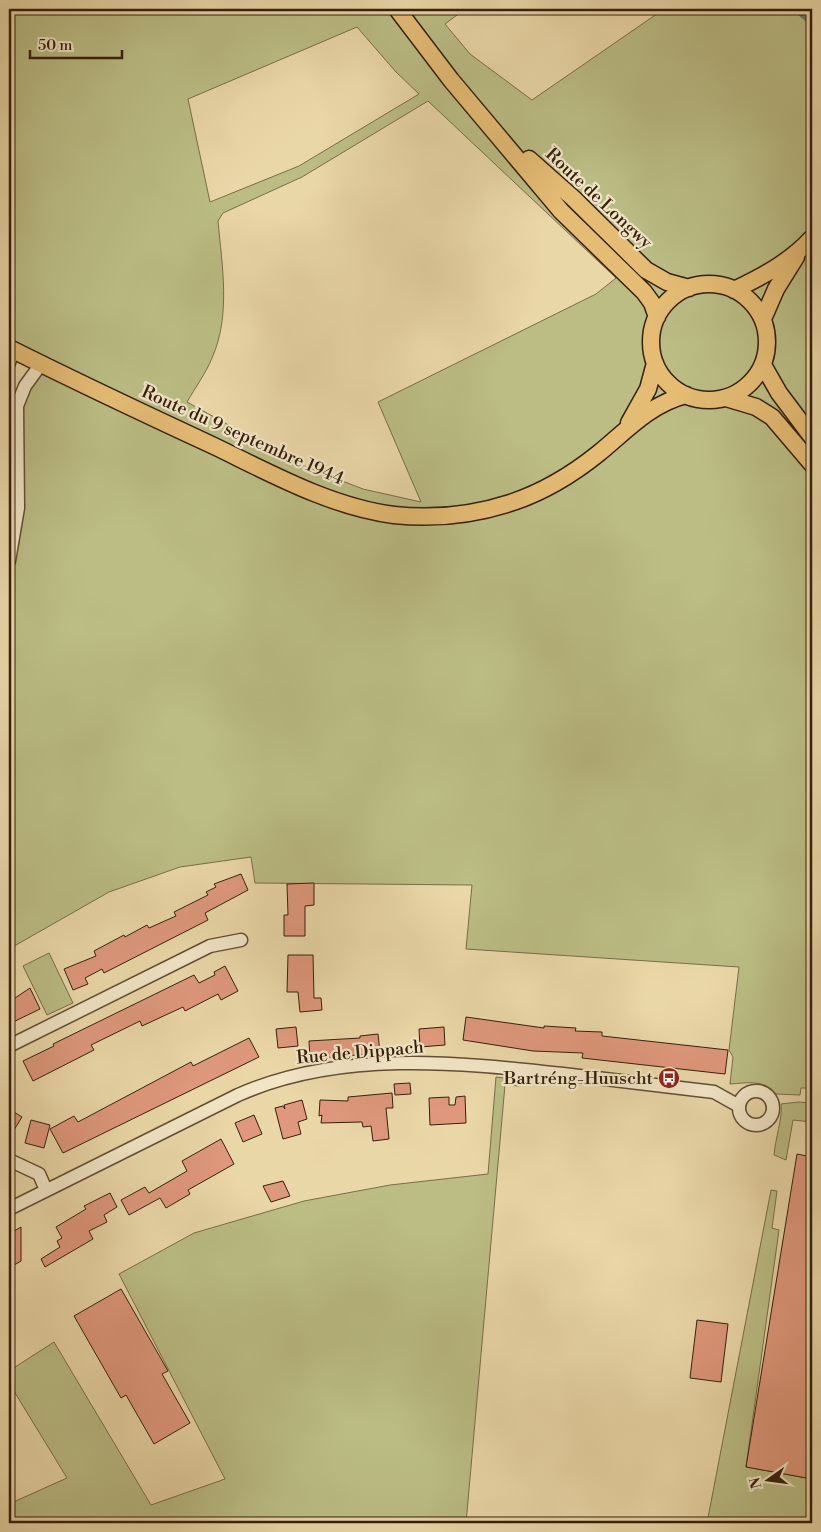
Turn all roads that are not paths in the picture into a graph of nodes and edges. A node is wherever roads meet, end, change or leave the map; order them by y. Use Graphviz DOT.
graph roads {
  1 [pos="397,9"];
  2 [pos="489,125"];
  3 [pos="812,238"];
  4 [pos="798,253"];
  5 [pos="689,288"];
  6 [pos="734,290"];
  7 [pos="657,317"];
  8 [pos="763,319"];
  9 [pos="10,354"];
  10 [pos="40,364"];
  11 [pos="655,364"];
  12 [pos="762,365"];
  13 [pos="686,395"];
  14 [pos="726,398"];
  15 [pos="9,422"];
  16 [pos="627,428"];
  17 [pos="812,437"];
  18 [pos="812,464"];
  19 [pos="19,471"];
  20 [pos="9,560"];
  21 [pos="241,940"];
  22 [pos="9,1046"];
  23 [pos="739,1106"];
  24 [pos="9,1160"];
  25 [pos="46,1190"];
  26 [pos="9,1209"];
  1 -- 2 [label="main road, Route de Longwy"];
  2 -- 5 [label="main road, Route de Longwy"];
  2 -- 7 [label="main road, Route de Longwy"];
  3 -- 4 [label="main road"];
  4 -- 6 [label="main road"];
  4 -- 8 [label="main road"];
  5 -- 6 [label="main road"];
  5 -- 7 [label="main road"];
  6 -- 8 [label="main road"];
  7 -- 11 [label="main road"];
  8 -- 12 [label="main road"];
  9 -- 10 [label="main road, Route du 9 septembre 1944"];
  10 -- 16 [label="main road, Route du 9 septembre 1944"];
  10 -- 19 [label="street"];
  11 -- 13 [label="main road"];
  11 -- 16 [label="main road"];
  12 -- 14 [label="main road"];
  12 -- 17 [label="main road"];
  13 -- 14 [label="main road"];
  13 -- 16 [label="main road"];
  14 -- 18 [label="main road"];
  15 -- 19 [label="street"];
  19 -- 20 [label="street"];
  21 -- 22 [label="street"];
  23 -- 25 [label="street, Rue de Dippach"];
  24 -- 25 [label="street"];
  25 -- 26 [label="street, Rue de Dippach"];
}
